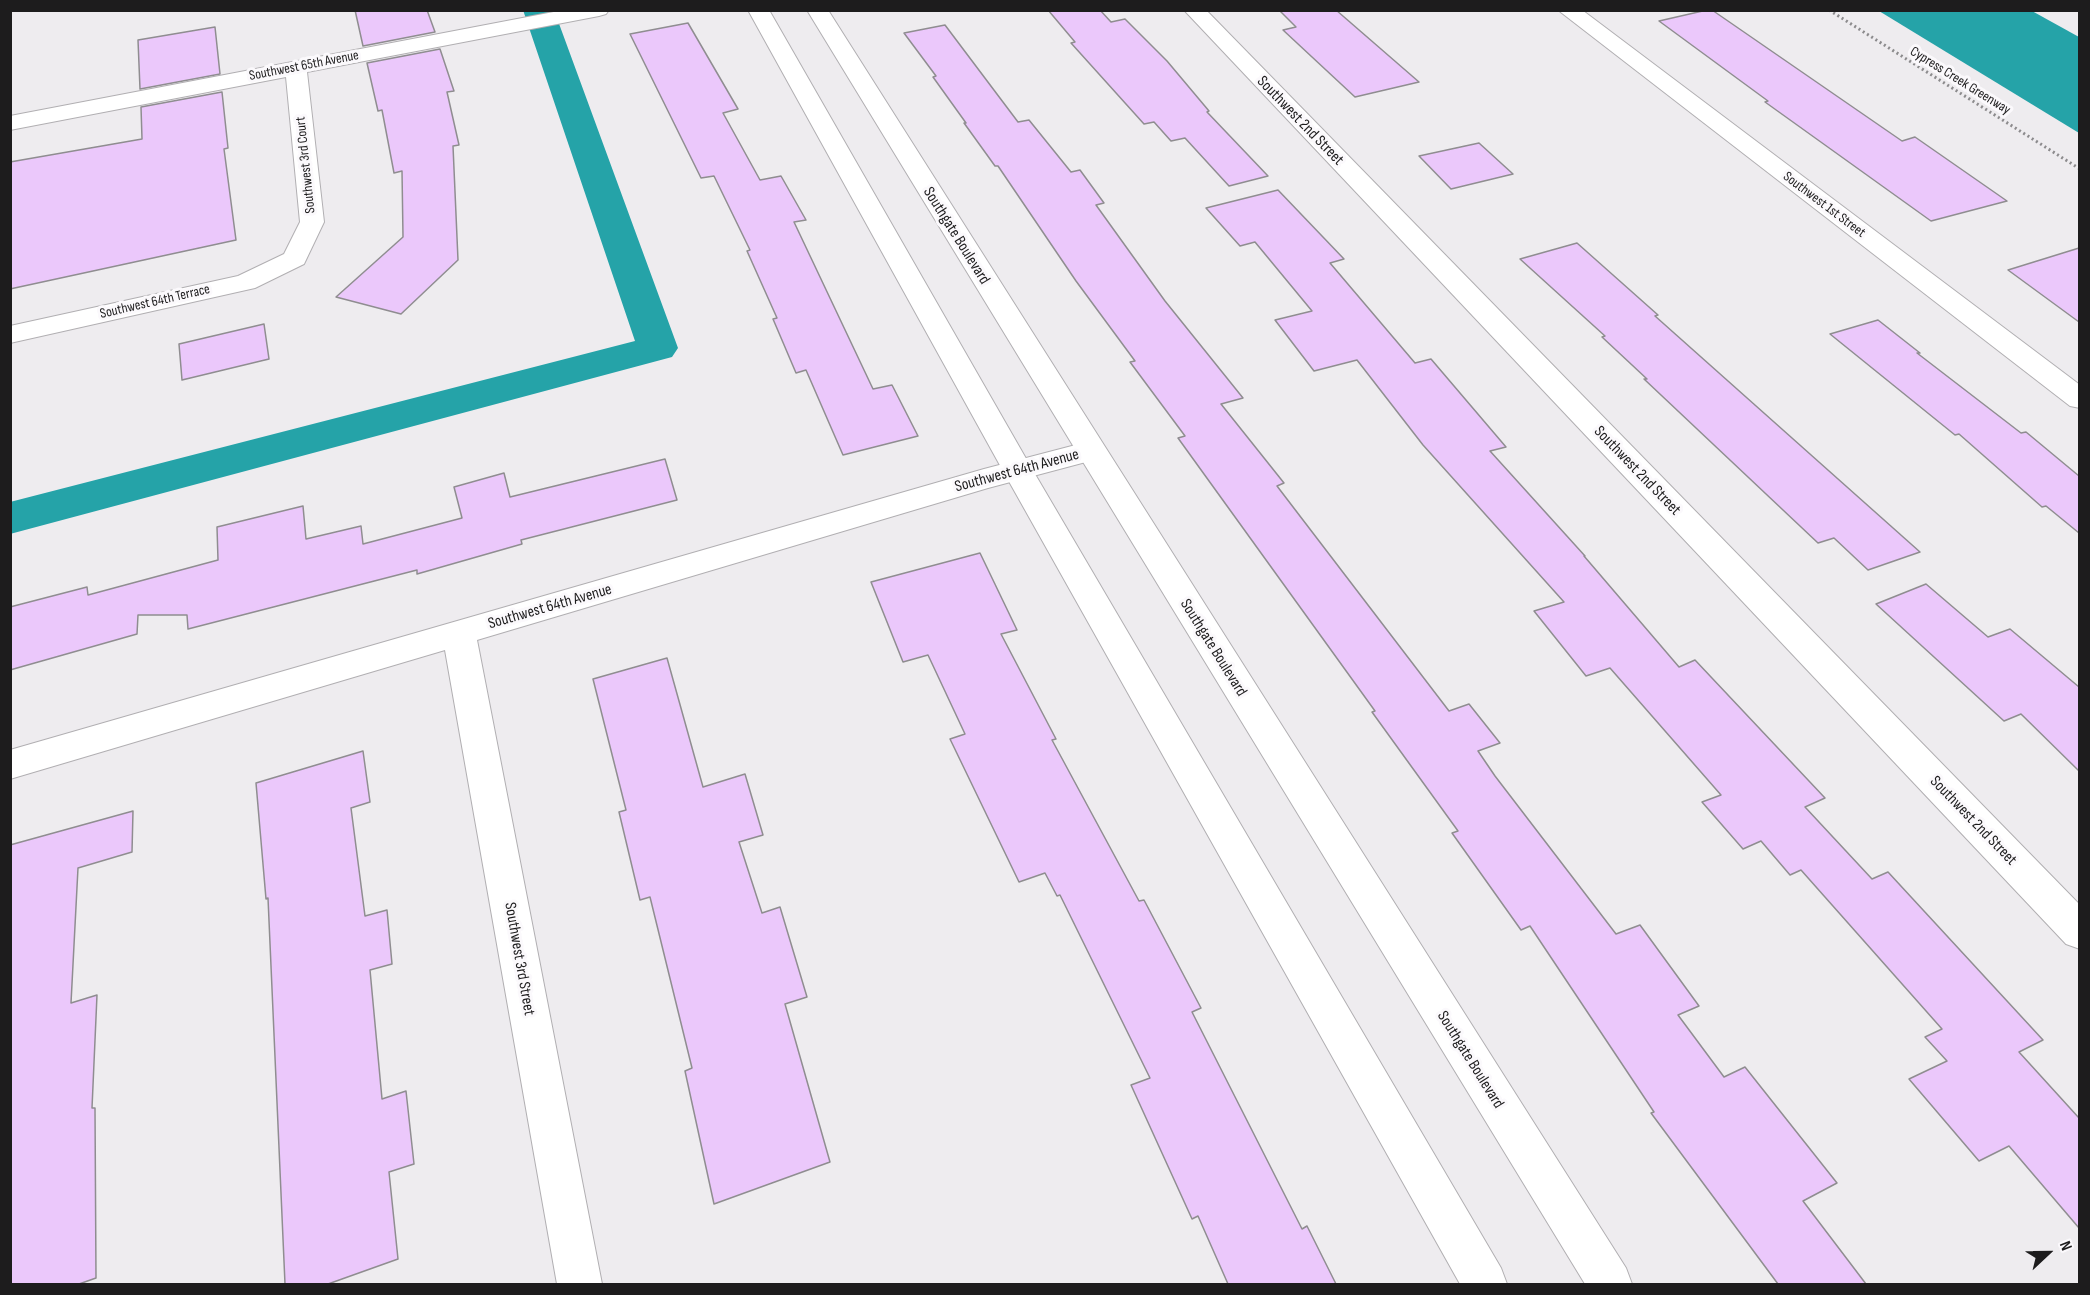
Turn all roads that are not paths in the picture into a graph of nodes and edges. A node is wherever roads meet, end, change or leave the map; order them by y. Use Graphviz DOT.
graph roads {
  1 [pos="759,10"];
  2 [pos="817,10"];
  3 [pos="1194,10"];
  4 [pos="1568,10"];
  5 [pos="596,11"];
  6 [pos="296,68"];
  7 [pos="10,123"];
  8 [pos="295,259"];
  9 [pos="10,335"];
  10 [pos="2079,399"];
  11 [pos="1091,450"];
  12 [pos="1017,469"];
  13 [pos="459,634"];
  14 [pos="10,765"];
  15 [pos="2079,932"];
  16 [pos="580,1284"];
  17 [pos="1485,1284"];
  18 [pos="1610,1284"];
  1 -- 12 [label="street"];
  2 -- 11 [label="street, Southgate Boulevard"];
  3 -- 15 [label="street, Southwest 2nd Street"];
  4 -- 10 [label="street, Southwest 1st Street"];
  5 -- 6 [label="street, Southwest 65th Avenue"];
  6 -- 7 [label="street, Southwest 65th Avenue"];
  6 -- 8 [label="street, Southwest 3rd Court"];
  8 -- 9 [label="street, Southwest 64th Terrace"];
  11 -- 12 [label="street, Southwest 64th Avenue"];
  11 -- 18 [label="street, Southgate Boulevard"];
  12 -- 13 [label="street, Southwest 64th Avenue"];
  12 -- 17 [label="street"];
  13 -- 14 [label="street, Southwest 64th Avenue"];
  13 -- 16 [label="street, Southwest 3rd Street"];
}
